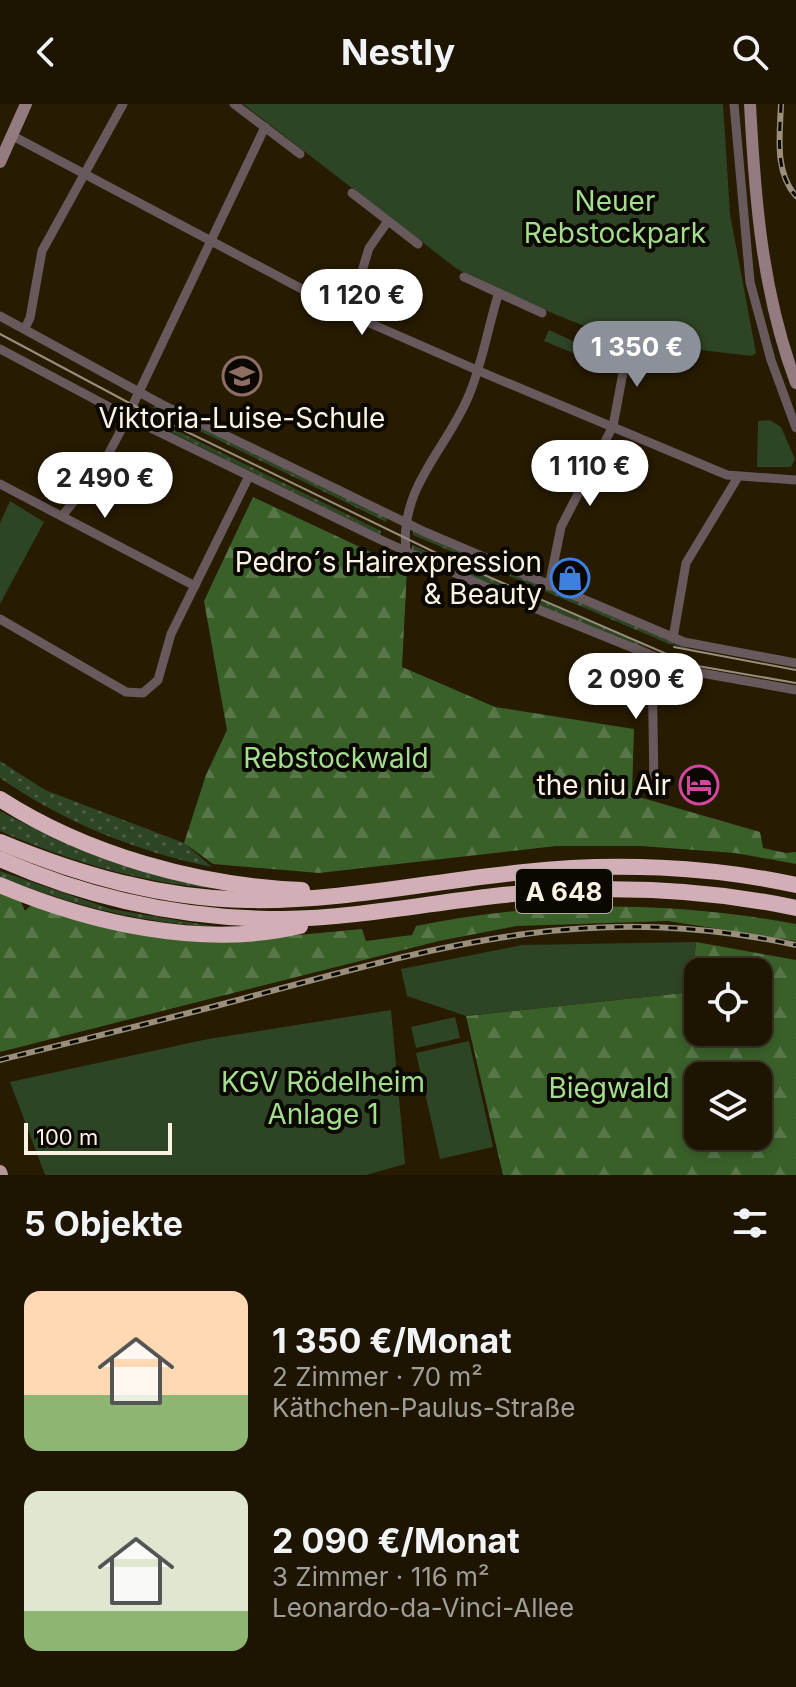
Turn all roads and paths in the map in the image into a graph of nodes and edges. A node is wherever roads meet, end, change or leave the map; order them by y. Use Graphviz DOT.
graph roads {
  1 [pos="26,104"];
  2 [pos="123,104"];
  3 [pos="234,104"];
  4 [pos="734,104"];
  5 [pos="750,104"];
  6 [pos="265,127"];
  7 [pos="11,135"];
  8 [pos="300,154"];
  9 [pos="0,162"];
  10 [pos="86,174"];
  11 [pos="352,193"];
  12 [pos="388,221"];
  13 [pos="210,240"];
  14 [pos="418,244"];
  15 [pos="464,277"];
  16 [pos="498,295"];
  17 [pos="542,313"];
  18 [pos="349,314"];
  19 [pos="0,316"];
  20 [pos="25,328"];
  21 [pos="596,334"];
  22 [pos="628,346"];
  23 [pos="0,349"];
  24 [pos="676,351"];
  25 [pos="478,371"];
  26 [pos="796,383"];
  27 [pos="141,391"];
  28 [pos="128,417"];
  29 [pos="613,426"];
  30 [pos="796,428"];
  31 [pos="249,476"];
  32 [pos="738,477"];
  33 [pos="796,480"];
  34 [pos="0,484"];
  35 [pos="62,516"];
  36 [pos="406,523"];
  37 [pos="406,551"];
  38 [pos="195,586"];
  39 [pos="549,586"];
  40 [pos="0,619"];
  41 [pos="673,638"];
  42 [pos="652,657"];
  43 [pos="796,663"];
  44 [pos="796,690"];
  45 [pos="654,787"];
  46 [pos="0,799"];
  47 [pos="0,842"];
  48 [pos="0,859"];
  49 [pos="796,883"];
  50 [pos="0,885"];
  51 [pos="359,892"];
  52 [pos="796,908"];
  53 [pos="332,916"];
  1 -- 7 [label="main road"];
  2 -- 10 [label="street"];
  3 -- 6 [label="street"];
  4 -- 30 [label="street"];
  5 -- 26 [label="main road"];
  6 -- 8 [label="street"];
  6 -- 13 [label="street"];
  7 -- 9 [label="main road"];
  7 -- 10 [label="street"];
  10 -- 13 [label="street"];
  10 -- 20 [label="street"];
  11 -- 12 [label="street"];
  12 -- 14 [label="street"];
  12 -- 18 [label="street"];
  13 -- 18 [label="street"];
  13 -- 27 [label="street"];
  15 -- 16 [label="street"];
  16 -- 17 [label="street"];
  16 -- 25 [label="street"];
  18 -- 25 [label="street"];
  19 -- 20 [label="street"];
  20 -- 27 [label="street"];
  21 -- 22 [label="street"];
  22 -- 24 [label="street"];
  22 -- 29 [label="street"];
  23 -- 28 [label="street"];
  25 -- 29 [label="street"];
  25 -- 36 [label="street"];
  27 -- 28 [label="street"];
  27 -- 36 [label="street"];
  28 -- 31 [label="street"];
  28 -- 35 [label="street"];
  29 -- 32 [label="street"];
  29 -- 39 [label="street"];
  31 -- 37 [label="street"];
  31 -- 38 [label="street"];
  32 -- 33 [label="street"];
  32 -- 41 [label="street"];
  34 -- 35 [label="street"];
  35 -- 38 [label="street"];
  36 -- 37 [label="street"];
  36 -- 39 [label="street"];
  37 -- 42 [label="street"];
  38 -- 40 [label="street"];
  39 -- 41 [label="street"];
  41 -- 43 [label="street"];
  42 -- 44 [label="street"];
  42 -- 45 [label="street"];
  46 -- 51 [label="highway"];
  47 -- 51 [label="highway, A 648"];
  48 -- 53 [label="highway, A 648"];
  49 -- 51 [label="highway, A 648"];
  50 -- 53 [label="highway"];
  52 -- 53 [label="highway, A 648"];
}
